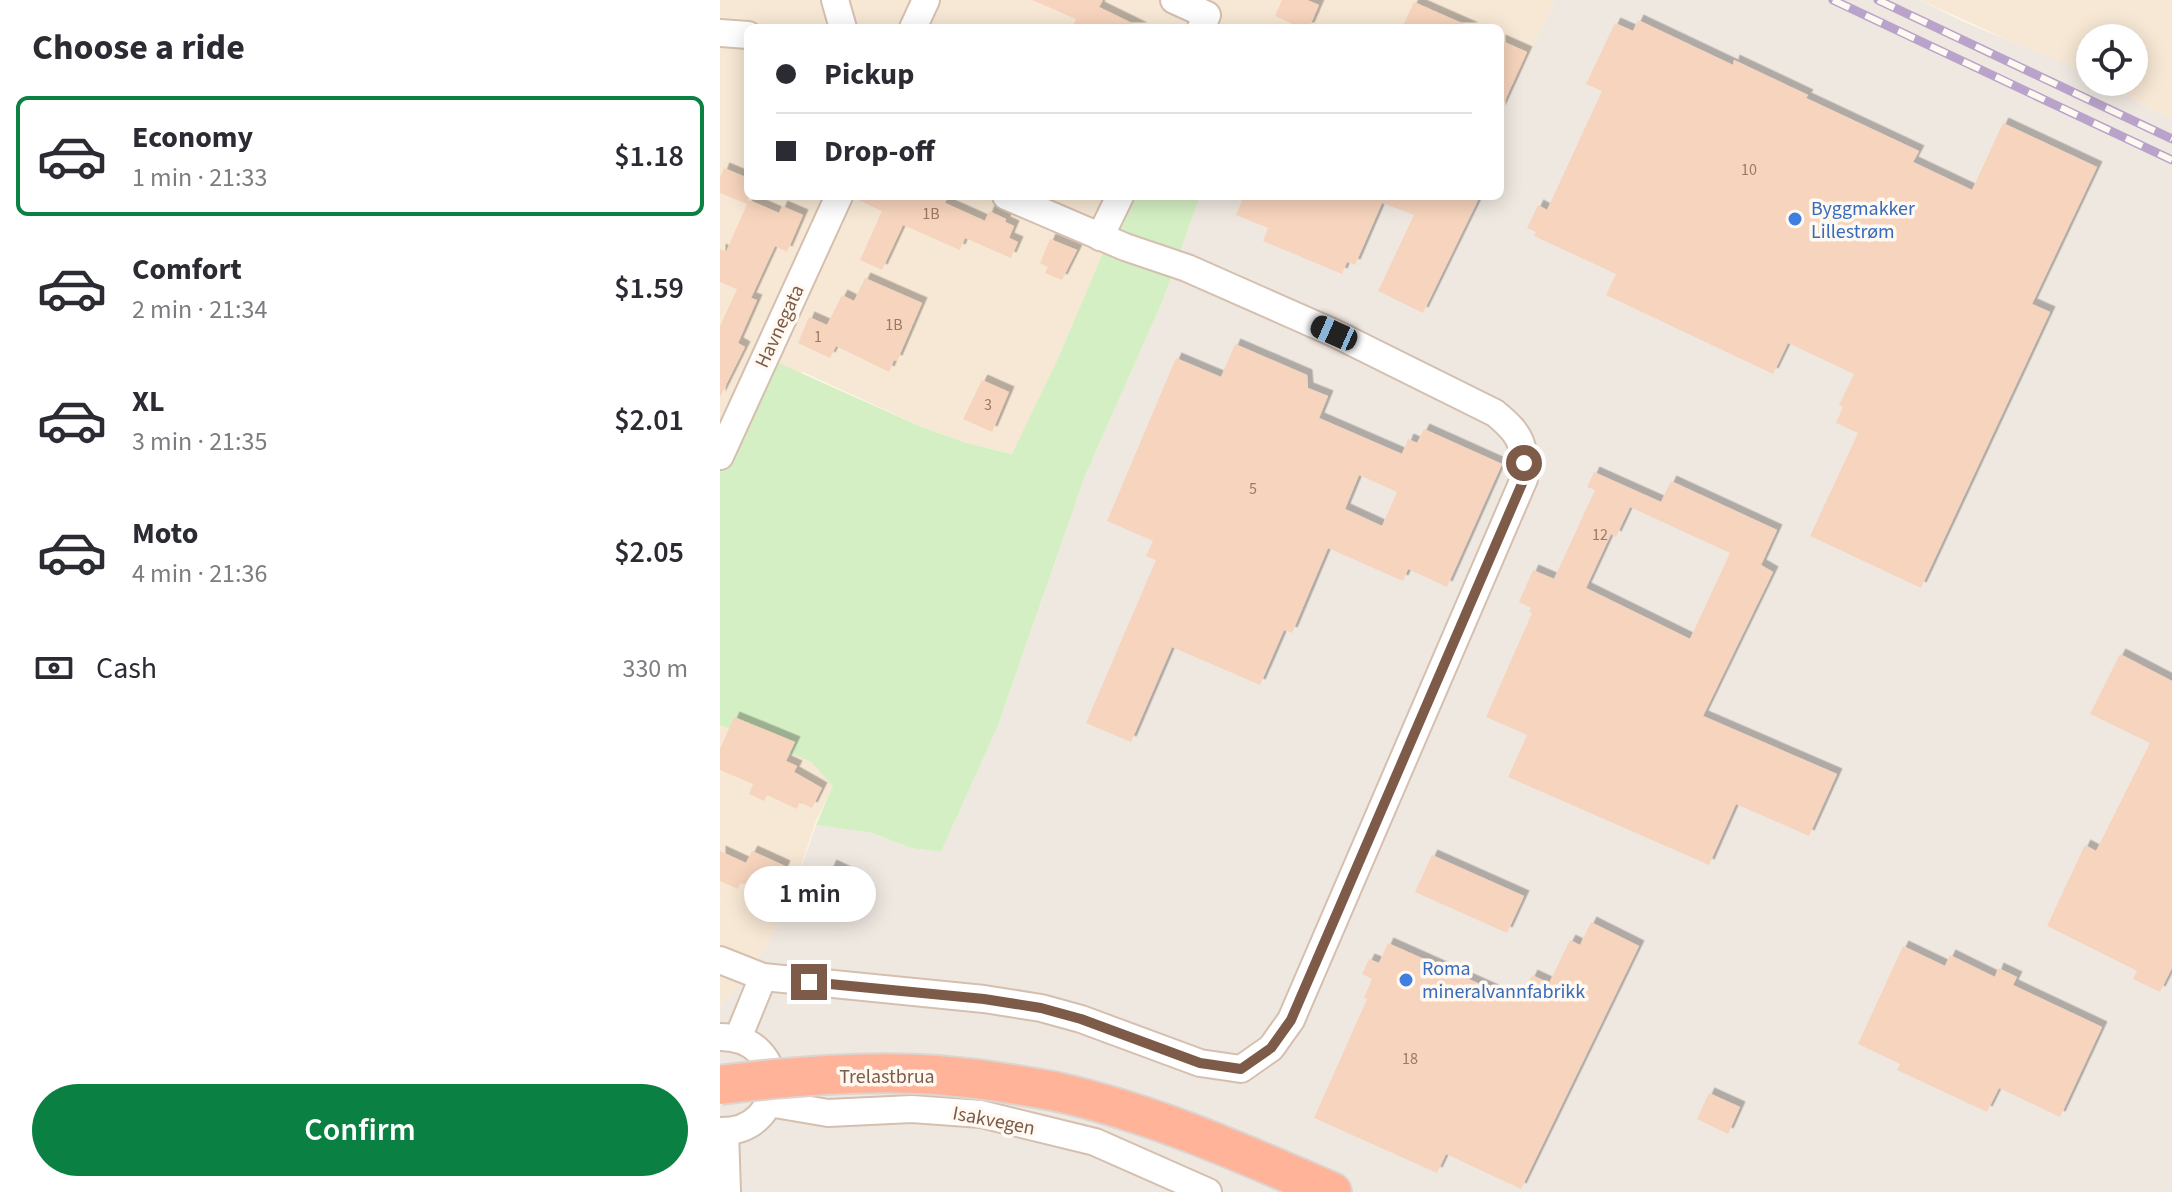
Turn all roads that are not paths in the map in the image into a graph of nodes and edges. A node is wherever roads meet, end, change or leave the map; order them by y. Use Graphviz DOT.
graph roads {
  1 [pos="835,0"];
  2 [pos="926,0"];
  3 [pos="1174,0"];
  4 [pos="842,24"];
  5 [pos="915,24"];
  6 [pos="1203,24"];
  7 [pos="720,33"];
  8 [pos="744,35"];
  9 [pos="837,200"];
  10 [pos="1015,200"];
  11 [pos="1119,200"];
  12 [pos="1112,242"];
  13 [pos="720,456"];
  14 [pos="720,960"];
  15 [pos="763,977"];
  16 [pos="729,1038"];
  17 [pos="720,1085"];
  18 [pos="769,1103"];
  19 [pos="722,1131"];
  20 [pos="727,1192"];
  21 [pos="1208,1192"];
  22 [pos="1332,1192"];
  1 -- 4 [label="street"];
  2 -- 5 [label="street"];
  3 -- 6 [label="street"];
  7 -- 8 [label="street"];
  9 -- 13 [label="street, Havnegata"];
  10 -- 12 [label="street"];
  11 -- 12 [label="street"];
  12 -- 15 [label="street"];
  14 -- 15 [label="street"];
  15 -- 16 [label="street"];
  16 -- 18 [label="street"];
  17 -- 22 [label="highway, Trelastbrua, bridge"];
  18 -- 19 [label="street"];
  18 -- 21 [label="street, Isakvegen"];
  19 -- 20 [label="street"];
}
